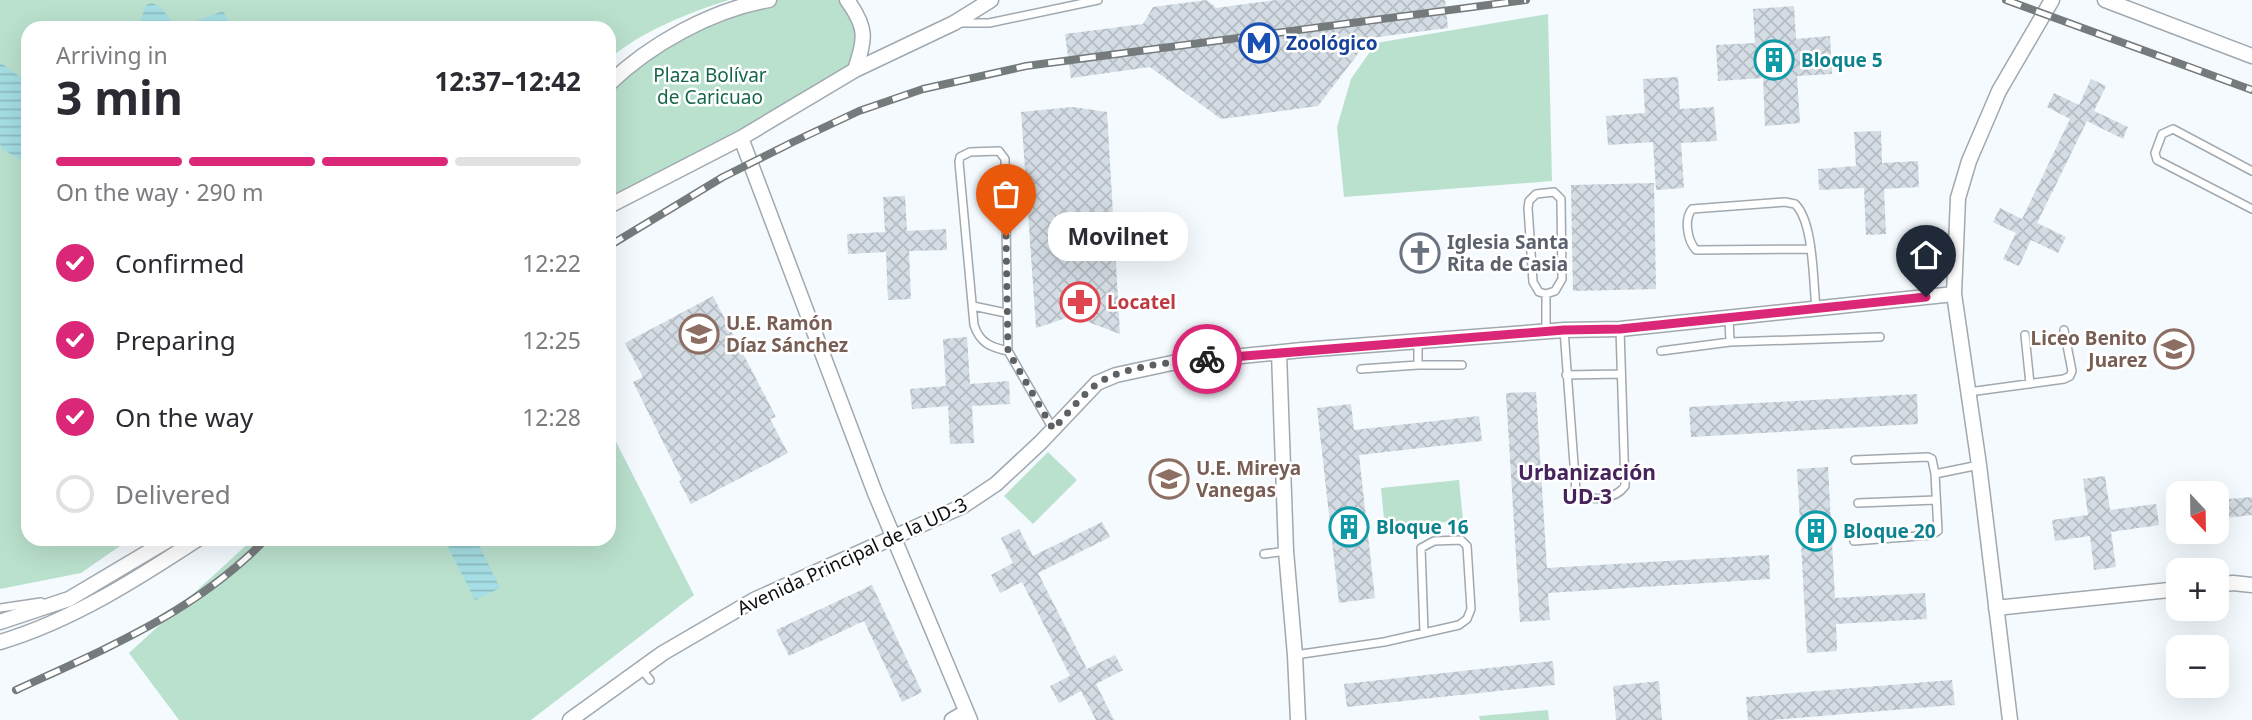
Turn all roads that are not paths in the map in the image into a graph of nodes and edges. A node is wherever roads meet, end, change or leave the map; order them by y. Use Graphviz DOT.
graph roads {
  1 [pos="769,0"];
  2 [pos="847,0"];
  3 [pos="992,0"];
  4 [pos="1098,0"];
  5 [pos="2052,0"];
  6 [pos="2105,0"];
  7 [pos="954,23"];
  8 [pos="2252,56"];
  9 [pos="855,70"];
  10 [pos="616,78"];
  11 [pos="741,138"];
  12 [pos="2252,171"];
  13 [pos="616,202"];
  14 [pos="2252,209"];
  15 [pos="1810,249"];
  16 [pos="1546,294"];
  17 [pos="1954,294"];
  18 [pos="973,306"];
  19 [pos="1816,309"];
  20 [pos="1006,313"];
  21 [pos="1729,317"];
  22 [pos="1620,329"];
  23 [pos="1564,330"];
  24 [pos="2064,330"];
  25 [pos="1546,331"];
  26 [pos="2025,335"];
  27 [pos="1880,337"];
  28 [pos="1418,341"];
  29 [pos="1730,342"];
  30 [pos="1008,351"];
  31 [pos="1661,351"];
  32 [pos="1279,353"];
  33 [pos="1418,365"];
  34 [pos="1462,365"];
  35 [pos="1361,369"];
  36 [pos="1621,374"];
  37 [pos="1566,375"];
  38 [pos="2030,384"];
  39 [pos="1968,392"];
  40 [pos="1053,429"];
  41 [pos="1855,460"];
  42 [pos="1979,465"];
  43 [pos="1935,474"];
  44 [pos="1936,500"];
  45 [pos="1858,503"];
  46 [pos="895,538"];
  47 [pos="1854,541"];
  48 [pos="158,546"];
  49 [pos="186,546"];
  50 [pos="1286,551"];
  51 [pos="1264,554"];
  52 [pos="2229,583"];
  53 [pos="2252,585"];
  54 [pos="2166,590"];
  55 [pos="69,599"];
  56 [pos="0,608"];
  57 [pos="1996,608"];
  58 [pos="0,622"];
  59 [pos="1424,632"];
  60 [pos="0,642"];
  61 [pos="1296,655"];
  62 [pos="968,716"];
  63 [pos="570,720"];
  64 [pos="952,720"];
  65 [pos="1298,720"];
  66 [pos="2010,720"];
  1 -- 10 [label="street"];
  2 -- 9 [label="street"];
  3 -- 7 [label="street"];
  4 -- 7 [label="lane"];
  5 -- 17 [label="street"];
  6 -- 8 [label="street"];
  7 -- 9 [label="street"];
  9 -- 11 [label="street"];
  11 -- 13 [label="street"];
  11 -- 46 [label="street"];
  12 -- 14 [label="lane"];
  15 -- 15 [label="lane"];
  15 -- 19 [label="lane"];
  16 -- 16 [label="lane"];
  16 -- 25 [label="lane"];
  17 -- 19 [label="street, Avenida Principal de la UD-3"];
  17 -- 39 [label="street"];
  18 -- 20 [label="lane"];
  18 -- 20 [label="lane"];
  18 -- 30 [label="lane"];
  19 -- 21 [label="street, Avenida Principal de la UD-3"];
  20 -- 30 [label="lane"];
  21 -- 22 [label="street, Avenida Principal de la UD-3"];
  21 -- 29 [label="lane"];
  22 -- 23 [label="street, Avenida Principal de la UD-3"];
  22 -- 36 [label="lane"];
  23 -- 25 [label="street, Avenida Principal de la UD-3"];
  23 -- 37 [label="lane"];
  24 -- 38 [label="lane"];
  25 -- 28 [label="street, Avenida Principal de la UD-3"];
  26 -- 38 [label="lane"];
  27 -- 29 [label="lane"];
  28 -- 32 [label="street, Avenida Principal de la UD-3"];
  28 -- 33 [label="lane"];
  29 -- 31 [label="lane"];
  30 -- 40 [label="lane"];
  32 -- 40 [label="street, Avenida Principal de la UD-3"];
  32 -- 50 [label="street"];
  33 -- 34 [label="lane"];
  33 -- 35 [label="lane"];
  36 -- 37 [label="lane"];
  36 -- 37 [label="lane"];
  38 -- 39 [label="lane"];
  39 -- 42 [label="street"];
  40 -- 46 [label="street, Avenida Principal de la UD-3"];
  41 -- 43 [label="lane"];
  42 -- 43 [label="lane"];
  42 -- 57 [label="street"];
  43 -- 44 [label="lane"];
  44 -- 45 [label="lane"];
  44 -- 47 [label="lane"];
  46 -- 62 [label="street"];
  46 -- 63 [label="street, Avenida Principal de la UD-3"];
  48 -- 55 [label="street"];
  49 -- 60 [label="street"];
  50 -- 51 [label="lane"];
  50 -- 61 [label="street"];
  52 -- 53 [label="street"];
  54 -- 57 [label="street"];
  55 -- 56 [label="lane"];
  55 -- 58 [label="street"];
  57 -- 66 [label="street"];
  59 -- 59 [label="lane"];
  59 -- 61 [label="lane"];
  61 -- 65 [label="street"];
  62 -- 64 [label="street"];
}
